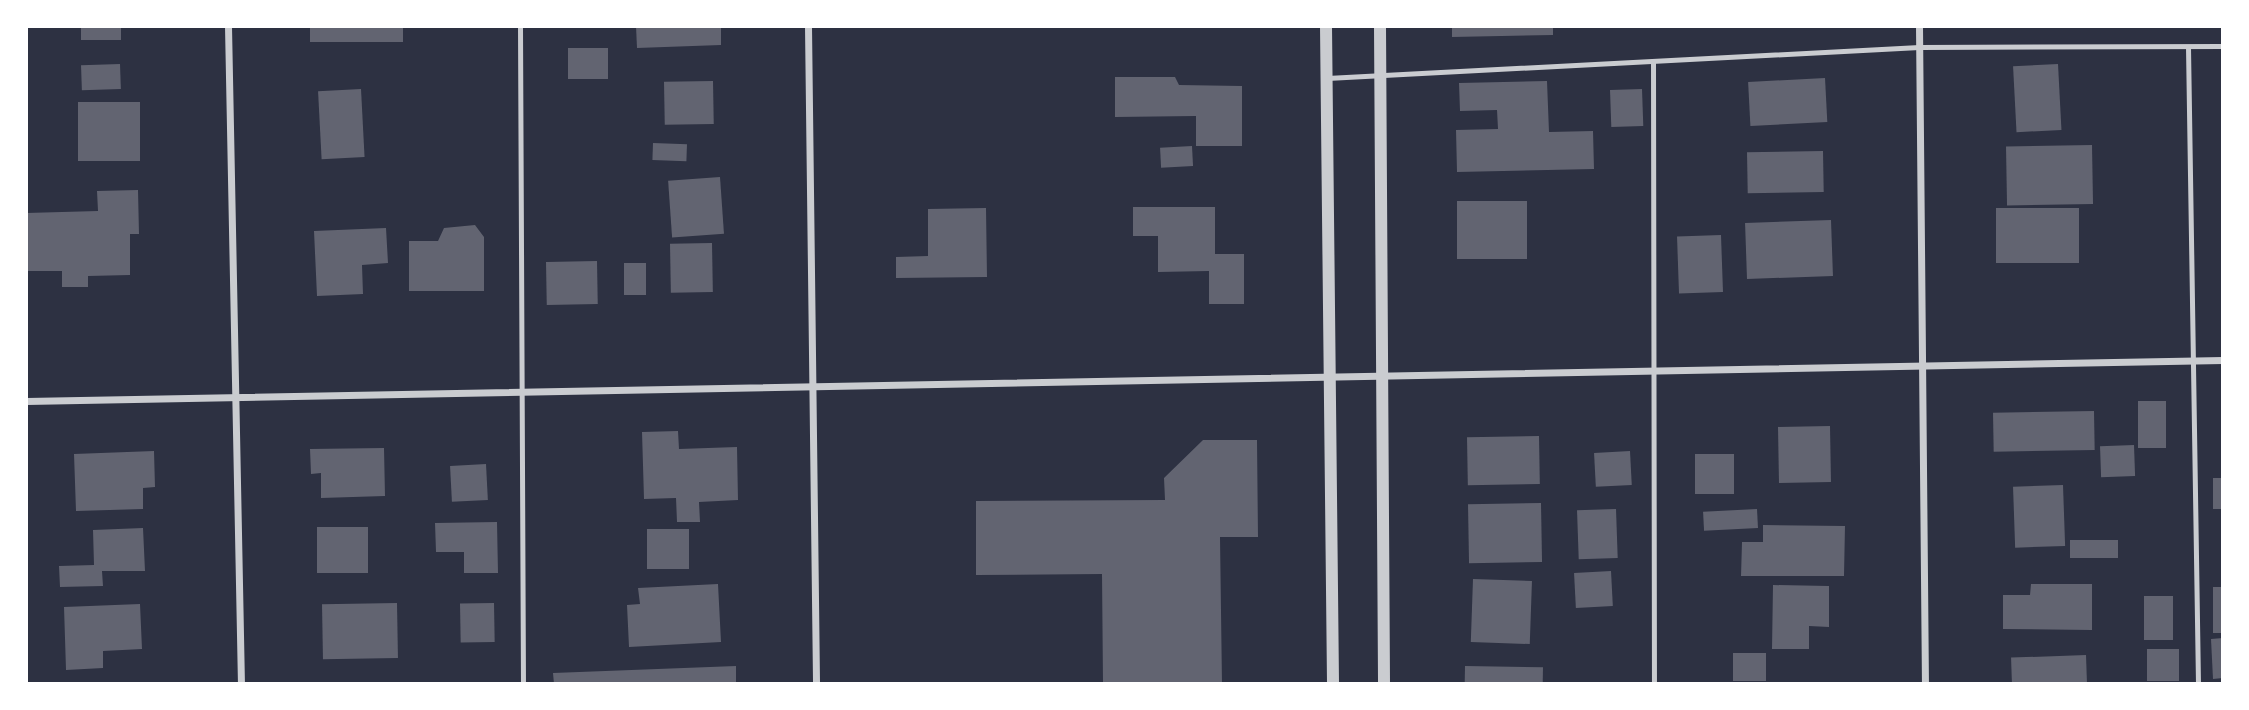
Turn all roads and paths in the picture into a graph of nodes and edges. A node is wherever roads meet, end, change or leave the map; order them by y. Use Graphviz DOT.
graph roads {
  1 [pos="228,26"];
  2 [pos="520,26"];
  3 [pos="808,26"];
  4 [pos="1326,26"];
  5 [pos="1380,26"];
  6 [pos="1919,26"];
  7 [pos="2223,46"];
  8 [pos="1919,47"];
  9 [pos="2188,47"];
  10 [pos="1653,61"];
  11 [pos="1381,77"];
  12 [pos="1326,78"];
  13 [pos="2223,360"];
  14 [pos="2193,361"];
  15 [pos="1922,366"];
  16 [pos="1655,371"];
  17 [pos="1382,376"];
  18 [pos="1333,377"];
  19 [pos="811,387"];
  20 [pos="521,392"];
  21 [pos="233,397"];
  22 [pos="26,401"];
  23 [pos="240,684"];
  24 [pos="523,684"];
  25 [pos="816,684"];
  26 [pos="1333,684"];
  27 [pos="1384,684"];
  28 [pos="1654,684"];
  29 [pos="1926,684"];
  30 [pos="2198,684"];
  1 -- 21 [label="street"];
  2 -- 20 [label="lane"];
  3 -- 19 [label="street"];
  4 -- 12 [label="street"];
  5 -- 11 [label="street"];
  6 -- 8 [label="street"];
  7 -- 9 [label="lane"];
  8 -- 9 [label="lane"];
  8 -- 10 [label="lane"];
  8 -- 15 [label="street"];
  9 -- 14 [label="lane"];
  10 -- 11 [label="lane"];
  10 -- 16 [label="lane"];
  11 -- 12 [label="lane"];
  11 -- 17 [label="street"];
  12 -- 18 [label="street"];
  13 -- 14 [label="street"];
  14 -- 15 [label="street"];
  14 -- 30 [label="lane"];
  15 -- 16 [label="street"];
  15 -- 29 [label="street"];
  16 -- 17 [label="street"];
  16 -- 28 [label="lane"];
  17 -- 18 [label="street"];
  17 -- 27 [label="street"];
  18 -- 19 [label="street"];
  18 -- 26 [label="street"];
  19 -- 20 [label="street"];
  19 -- 25 [label="street"];
  20 -- 21 [label="street"];
  20 -- 24 [label="lane"];
  21 -- 22 [label="street"];
  21 -- 23 [label="street"];
}
